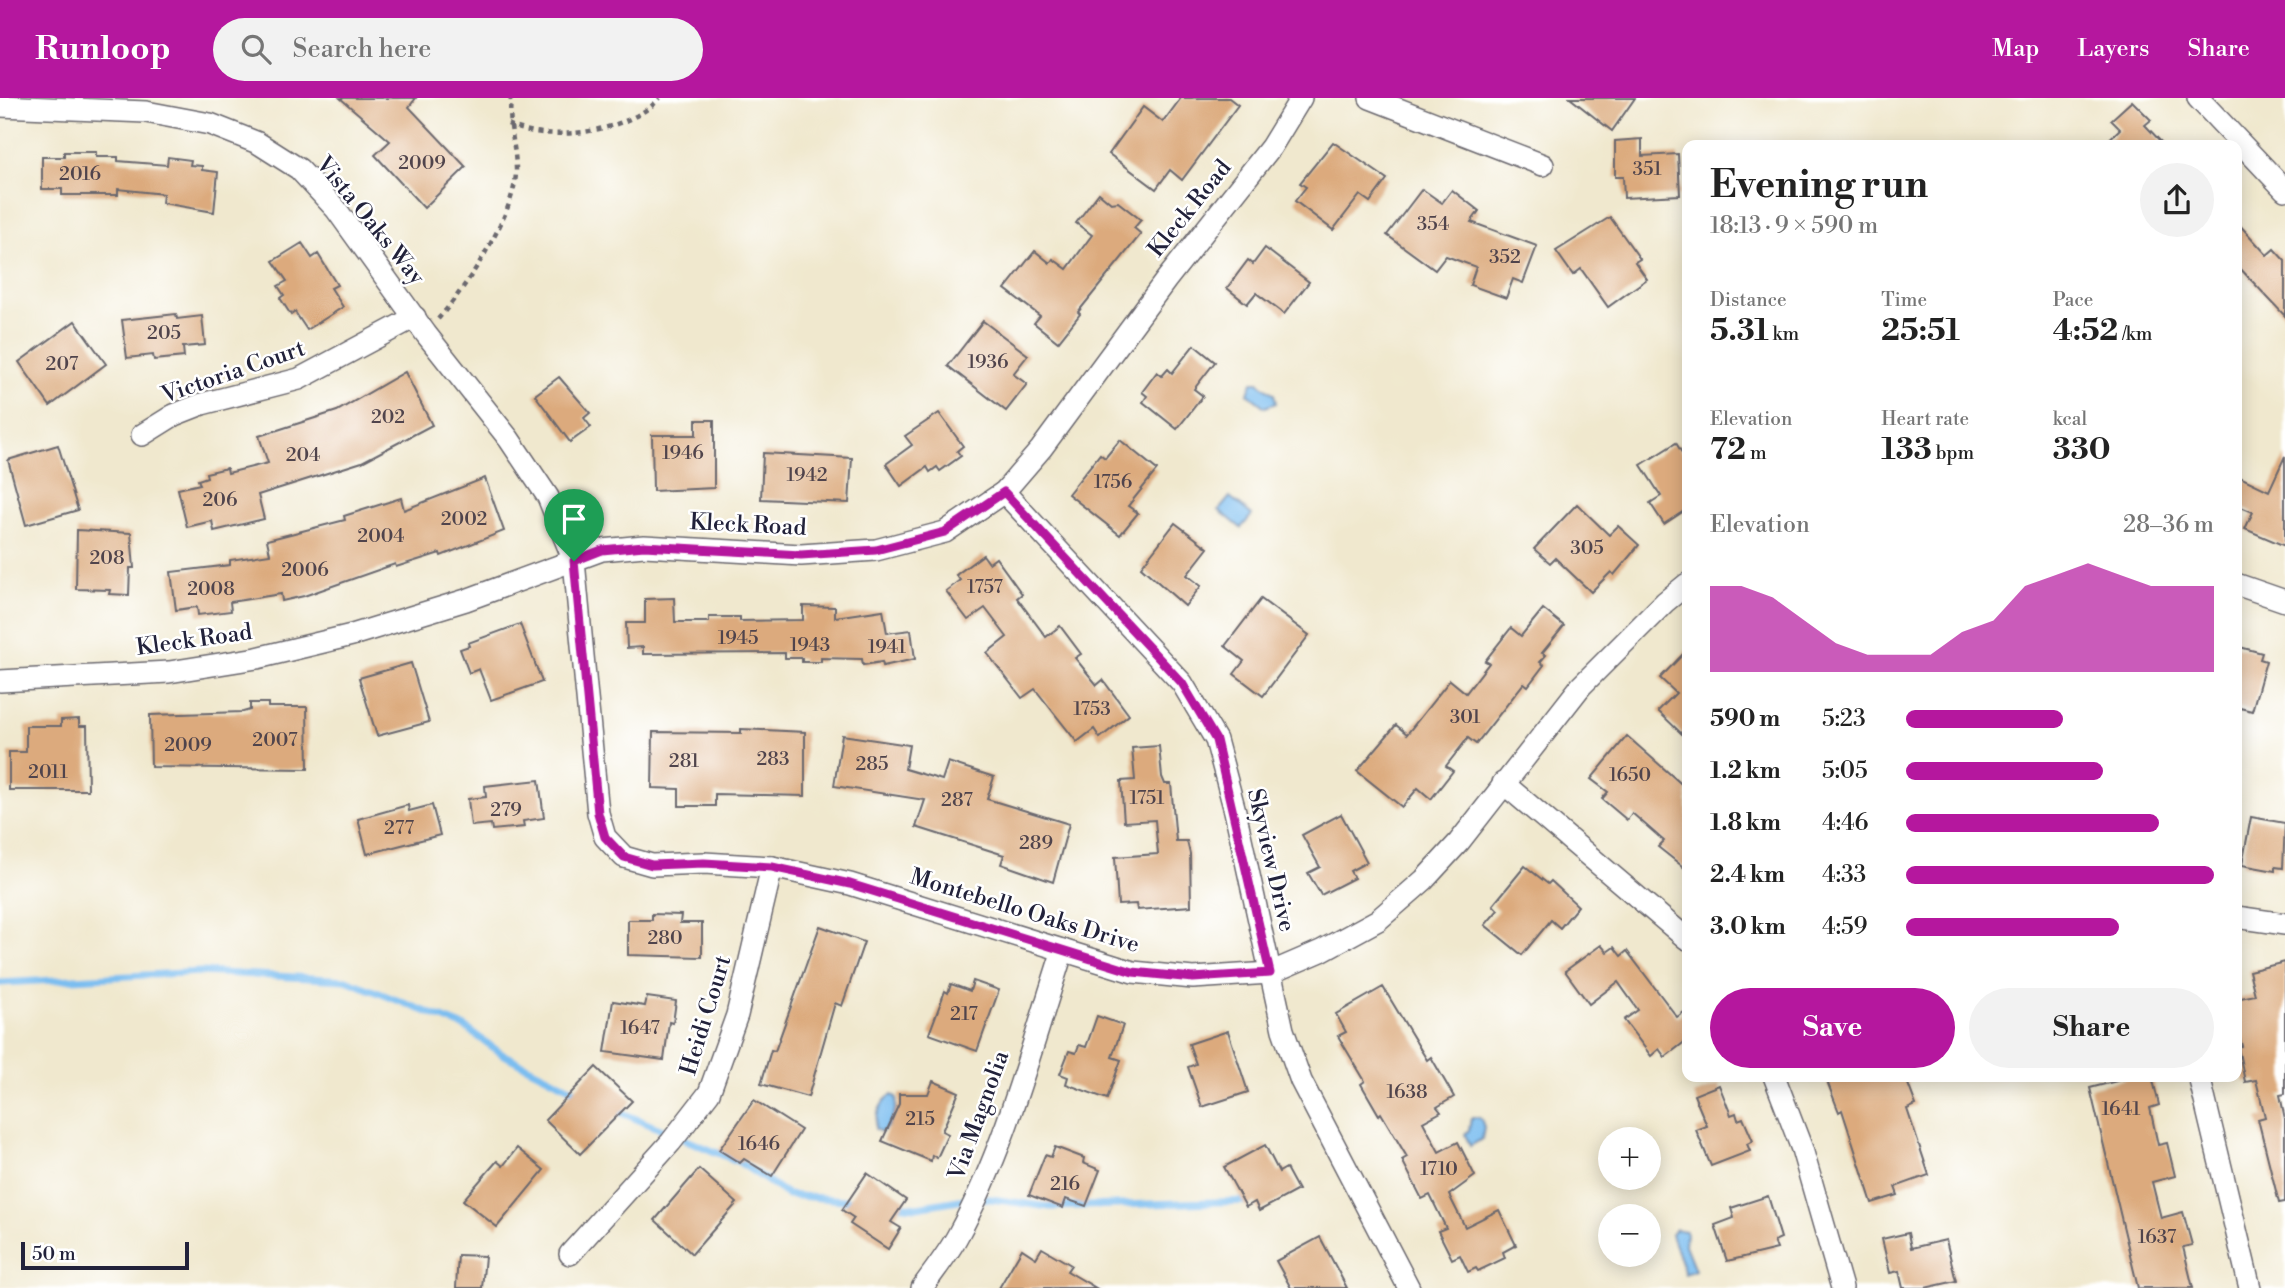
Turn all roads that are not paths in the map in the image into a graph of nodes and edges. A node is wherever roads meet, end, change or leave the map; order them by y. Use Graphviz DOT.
graph roads {
  1 [pos="1301,98"];
  2 [pos="1370,98"];
  3 [pos="2198,98"];
  4 [pos="0,106"];
  5 [pos="2238,140"];
  6 [pos="2242,145"];
  7 [pos="1543,165"];
  8 [pos="2285,190"];
  9 [pos="421,326"];
  10 [pos="142,435"];
  11 [pos="1004,492"];
  12 [pos="574,561"];
  13 [pos="2242,586"];
  14 [pos="1682,588"];
  15 [pos="2285,601"];
  16 [pos="0,681"];
  17 [pos="1503,783"];
  18 [pos="772,867"];
  19 [pos="2242,918"];
  20 [pos="2285,924"];
  21 [pos="1682,936"];
  22 [pos="1063,950"];
  23 [pos="1270,973"];
  24 [pos="1776,1082"];
  25 [pos="2200,1082"];
  26 [pos="570,1254"];
  27 [pos="922,1288"];
  28 [pos="1409,1288"];
  29 [pos="1842,1288"];
  30 [pos="2250,1288"];
  1 -- 11 [label="street, Kleck Road"];
  2 -- 7 [label="street"];
  3 -- 5 [label="street"];
  4 -- 9 [label="street, Vista Oaks Way"];
  6 -- 8 [label="street"];
  9 -- 10 [label="street, Victoria Court"];
  9 -- 12 [label="street, Vista Oaks Way"];
  11 -- 12 [label="street, Kleck Road"];
  11 -- 23 [label="street, Skyview Drive"];
  12 -- 16 [label="street, Kleck Road"];
  12 -- 18 [label="street, Montebello Oaks Drive"];
  13 -- 15 [label="street"];
  14 -- 17 [label="street, Montebello Oaks Drive"];
  17 -- 21 [label="street"];
  17 -- 23 [label="street, Montebello Oaks Drive"];
  18 -- 22 [label="street, Montebello Oaks Drive"];
  18 -- 26 [label="street, Heidi Court"];
  19 -- 20 [label="street"];
  22 -- 23 [label="street, Montebello Oaks Drive"];
  22 -- 27 [label="street, Via Magnolia"];
  23 -- 28 [label="street, Skyview Drive"];
  24 -- 29 [label="street"];
  25 -- 30 [label="street"];
}
